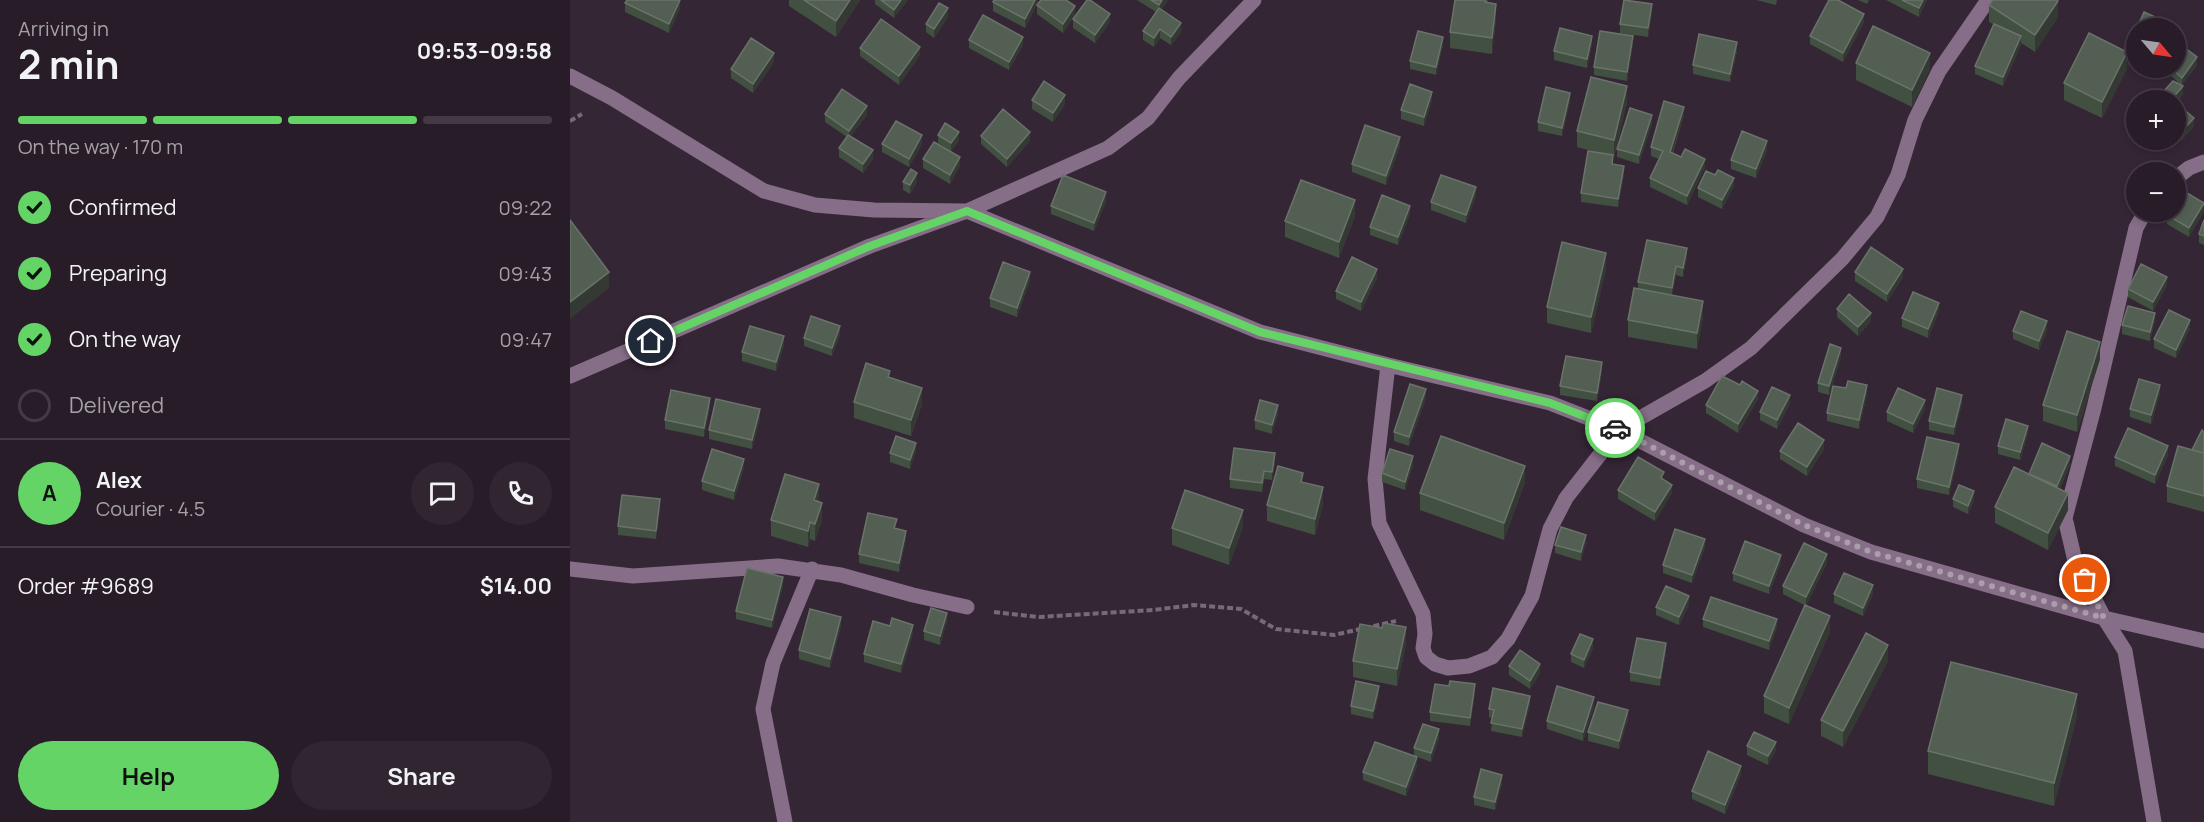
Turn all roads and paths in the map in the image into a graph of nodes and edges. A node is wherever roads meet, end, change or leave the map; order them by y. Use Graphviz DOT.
graph roads {
  1 [pos="1254,0"];
  2 [pos="1988,0"];
  3 [pos="570,76"];
  4 [pos="2204,162"];
  5 [pos="2186,170"];
  6 [pos="967,211"];
  7 [pos="2139,222"];
  8 [pos="1388,365"];
  9 [pos="570,376"];
  10 [pos="1619,430"];
  11 [pos="570,569"];
  12 [pos="812,570"];
  13 [pos="968,607"];
  14 [pos="1423,614"];
  15 [pos="2104,618"];
  16 [pos="2204,641"];
  17 [pos="785,822"];
  18 [pos="2154,822"];
  1 -- 6 [label="street"];
  2 -- 10 [label="street"];
  3 -- 6 [label="street"];
  4 -- 5 [label="street"];
  6 -- 8 [label="street"];
  6 -- 9 [label="street"];
  7 -- 15 [label="street"];
  8 -- 10 [label="street"];
  8 -- 14 [label="street"];
  10 -- 14 [label="street"];
  10 -- 15 [label="street"];
  11 -- 12 [label="street"];
  12 -- 13 [label="street"];
  12 -- 17 [label="street"];
  13 -- 14 [label="path"];
  15 -- 16 [label="street"];
  15 -- 18 [label="street"];
}
